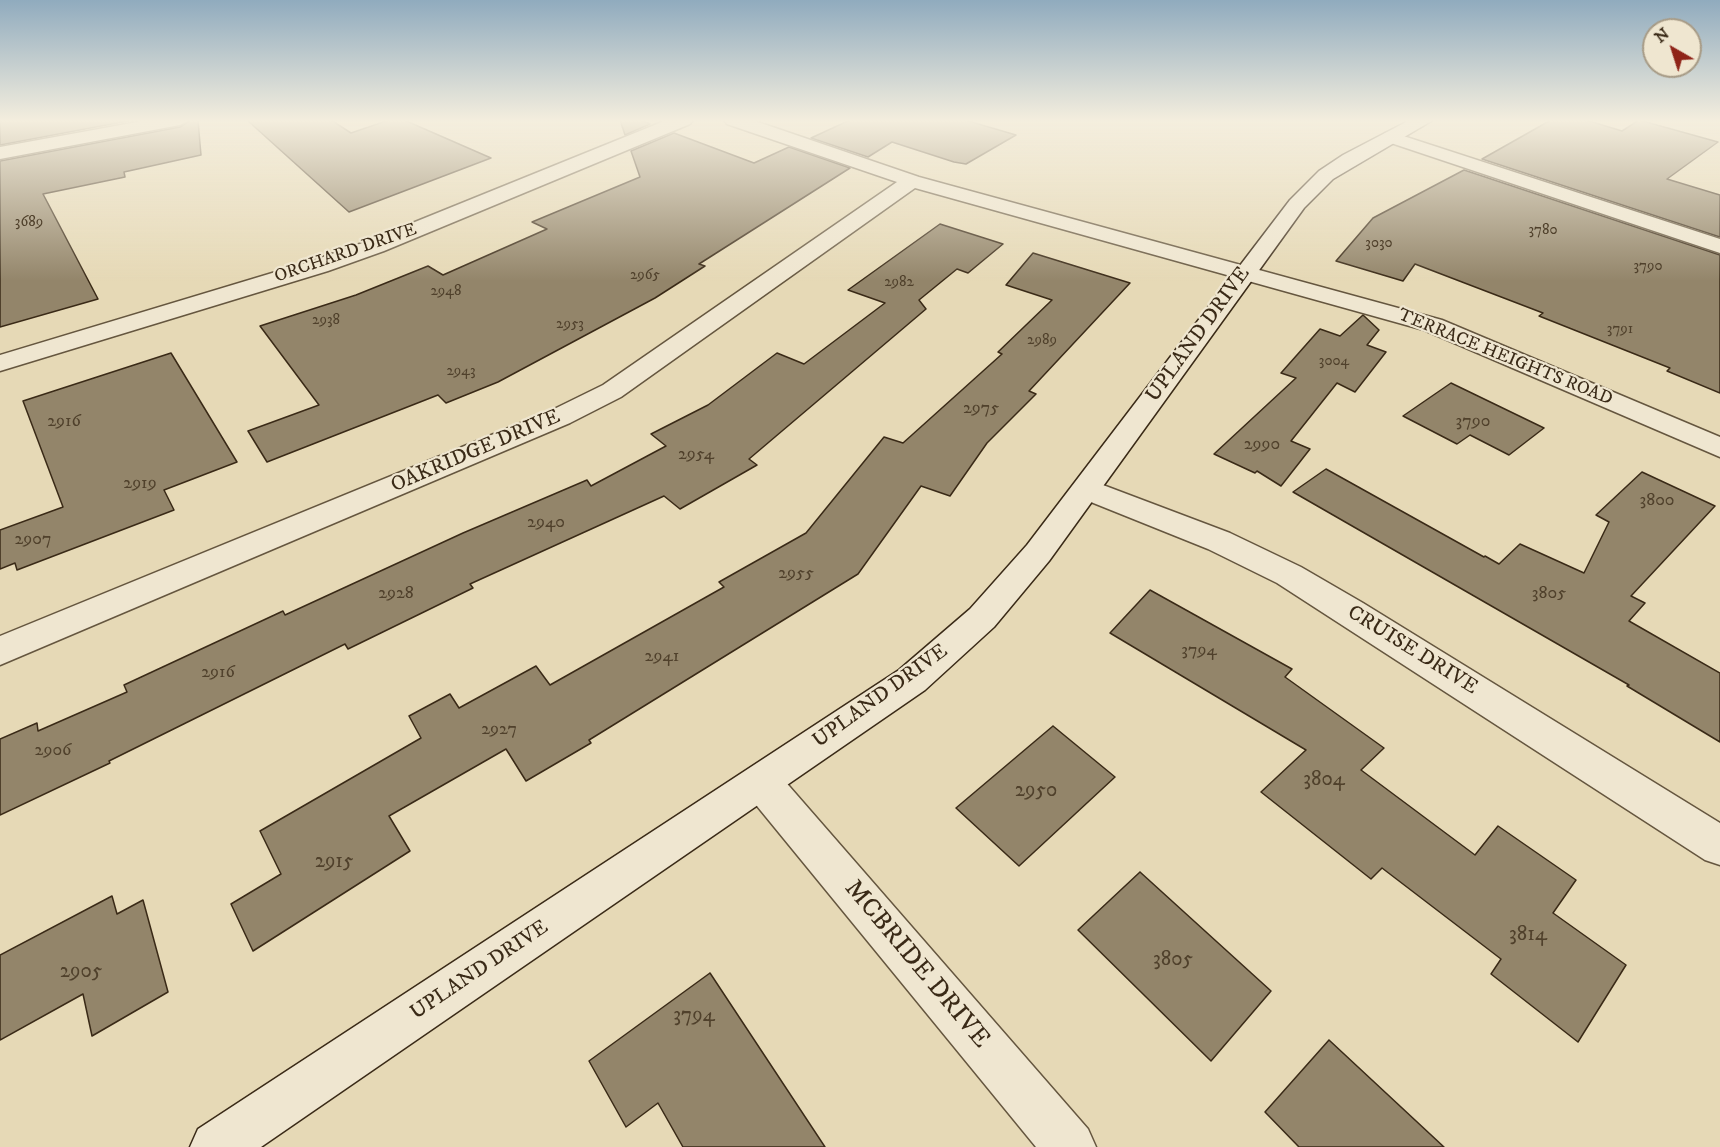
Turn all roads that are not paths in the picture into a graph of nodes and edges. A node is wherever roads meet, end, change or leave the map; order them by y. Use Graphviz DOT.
graph roads {
  1 [pos="553,174"];
  2 [pos="890,174"];
  3 [pos="1328,174"];
  4 [pos="1501,174"];
  5 [pos="912,181"];
  6 [pos="1720,246"];
  7 [pos="1245,272"];
  8 [pos="0,363"];
  9 [pos="1720,448"];
  10 [pos="1087,489"];
  11 [pos="0,651"];
  12 [pos="762,783"];
  13 [pos="1720,846"];
  14 [pos="216,1147"];
  15 [pos="1070,1147"];
  1 -- 8 [label="street, ORCHARD DRIVE"];
  2 -- 5 [label="street, TERRACE HEIGHTS ROAD"];
  3 -- 7 [label="street, UPLAND DRIVE"];
  4 -- 6 [label="street"];
  5 -- 7 [label="street, TERRACE HEIGHTS ROAD"];
  5 -- 11 [label="street, OAKRIDGE DRIVE"];
  7 -- 9 [label="street, TERRACE HEIGHTS ROAD"];
  7 -- 10 [label="street, UPLAND DRIVE"];
  10 -- 12 [label="street, UPLAND DRIVE"];
  10 -- 13 [label="street, CRUISE DRIVE"];
  12 -- 14 [label="street, UPLAND DRIVE"];
  12 -- 15 [label="street, MCBRIDE DRIVE"];
}
